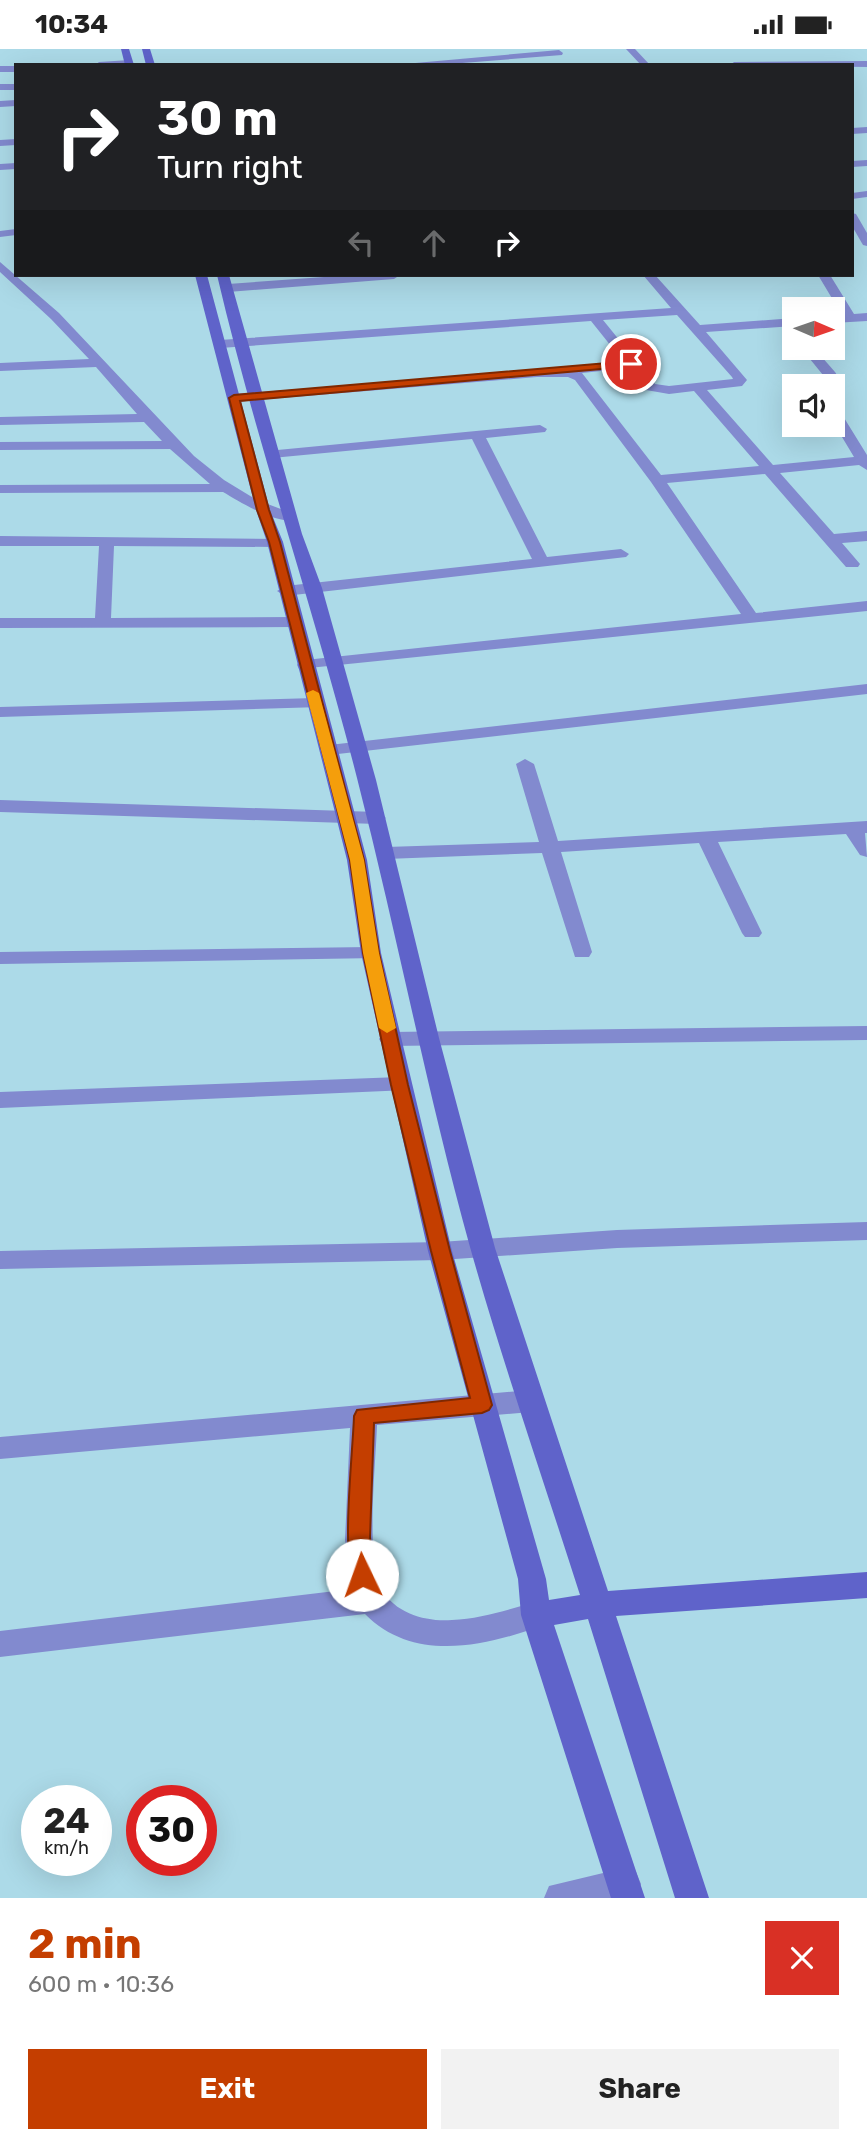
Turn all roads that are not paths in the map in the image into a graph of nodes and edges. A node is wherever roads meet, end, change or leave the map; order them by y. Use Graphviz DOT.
graph roads {
  1 [pos="442,49"];
  2 [pos="629,49"];
  3 [pos="559,53"];
  4 [pos="460,60"];
  5 [pos="803,60"];
  6 [pos="422,63"];
  7 [pos="644,63"];
  8 [pos="762,63"];
  9 [pos="851,63"];
  10 [pos="854,220"];
  11 [pos="867,243"];
  12 [pos="0,265"];
  13 [pos="202,277"];
  14 [pos="338,277"];
  15 [pos="651,277"];
  16 [pos="825,277"];
  17 [pos="225,281"];
  18 [pos="680,311"];
  19 [pos="594,317"];
  20 [pos="845,318"];
  21 [pos="850,318"];
  22 [pos="866,318"];
  23 [pos="782,322"];
  24 [pos="696,328"];
  25 [pos="243,343"];
  26 [pos="220,345"];
  27 [pos="97,363"];
  28 [pos="631,364"];
  29 [pos="0,367"];
  30 [pos="555,372"];
  31 [pos="698,388"];
  32 [pos="245,397"];
  33 [pos="148,418"];
  34 [pos="0,421"];
  35 [pos="540,429"];
  36 [pos="845,430"];
  37 [pos="477,435"];
  38 [pos="173,445"];
  39 [pos="0,446"];
  40 [pos="272,454"];
  41 [pos="865,462"];
  42 [pos="772,469"];
  43 [pos="657,480"];
  44 [pos="222,488"];
  45 [pos="0,489"];
  46 [pos="263,510"];
  47 [pos="289,517"];
  48 [pos="867,536"];
  49 [pos="831,540"];
  50 [pos="0,541"];
  51 [pos="107,541"];
  52 [pos="275,542"];
  53 [pos="621,554"];
  54 [pos="541,561"];
  55 [pos="852,564"];
  56 [pos="314,588"];
  57 [pos="285,591"];
  58 [pos="867,606"];
  59 [pos="752,619"];
  60 [pos="293,622"];
  61 [pos="0,623"];
  62 [pos="103,623"];
  63 [pos="334,662"];
  64 [pos="305,665"];
  65 [pos="867,689"];
  66 [pos="315,703"];
  67 [pos="0,712"];
  68 [pos="358,747"];
  69 [pos="328,750"];
  70 [pos="525,764"];
  71 [pos="0,806"];
  72 [pos="345,818"];
  73 [pos="377,818"];
  74 [pos="860,827"];
  75 [pos="706,837"];
  76 [pos="550,848"];
  77 [pos="867,851"];
  78 [pos="386,853"];
  79 [pos="752,933"];
  80 [pos="582,952"];
  81 [pos="371,953"];
  82 [pos="0,958"];
  83 [pos="867,1033"];
  84 [pos="428,1038"];
  85 [pos="390,1039"];
  86 [pos="400,1085"];
  87 [pos="0,1100"];
  88 [pos="867,1231"];
  89 [pos="483,1248"];
  90 [pos="440,1251"];
  91 [pos="0,1260"];
  92 [pos="531,1401"];
  93 [pos="482,1405"];
  94 [pos="364,1416"];
  95 [pos="0,1448"];
  96 [pos="867,1585"];
  97 [pos="371,1600"];
  98 [pos="597,1605"];
  99 [pos="536,1615"];
  100 [pos="0,1644"];
  101 [pos="626,1891"];
  102 [pos="561,1898"];
  103 [pos="692,1898"];
  1 -- 4 [label="street"];
  2 -- 7 [label="street"];
  3 -- 4 [label="street"];
  4 -- 6 [label="street"];
  5 -- 8 [label="street"];
  5 -- 9 [label="street"];
  10 -- 11 [label="street"];
  12 -- 27 [label="street"];
  13 -- 26 [label="main road"];
  14 -- 17 [label="street"];
  15 -- 18 [label="street"];
  16 -- 21 [label="street"];
  17 -- 25 [label="main road"];
  18 -- 19 [label="street"];
  18 -- 24 [label="street"];
  19 -- 25 [label="street"];
  19 -- 28 [label="street"];
  20 -- 21 [label="street"];
  21 -- 22 [label="street"];
  23 -- 24 [label="street"];
  24 -- 31 [label="street"];
  25 -- 26 [label="street"];
  25 -- 32 [label="main road"];
  26 -- 32 [label="main road"];
  27 -- 29 [label="street"];
  27 -- 33 [label="street"];
  28 -- 30 [label="street"];
  28 -- 31 [label="street"];
  30 -- 32 [label="street"];
  30 -- 43 [label="street"];
  31 -- 42 [label="street"];
  32 -- 40 [label="main road"];
  32 -- 46 [label="main road"];
  33 -- 34 [label="street"];
  33 -- 38 [label="street"];
  35 -- 37 [label="street"];
  36 -- 41 [label="street"];
  37 -- 40 [label="street"];
  37 -- 54 [label="street"];
  38 -- 39 [label="street"];
  38 -- 44 [label="street"];
  40 -- 47 [label="main road"];
  41 -- 42 [label="street"];
  42 -- 43 [label="street"];
  42 -- 49 [label="street"];
  43 -- 59 [label="street"];
  44 -- 45 [label="street"];
  44 -- 46 [label="street"];
  46 -- 47 [label="street"];
  46 -- 52 [label="main road"];
  47 -- 56 [label="main road"];
  48 -- 49 [label="street"];
  49 -- 55 [label="street"];
  50 -- 51 [label="street"];
  51 -- 52 [label="street"];
  51 -- 62 [label="street"];
  52 -- 57 [label="main road"];
  53 -- 54 [label="street"];
  54 -- 56 [label="street"];
  56 -- 57 [label="street"];
  56 -- 63 [label="main road"];
  57 -- 60 [label="main road"];
  58 -- 59 [label="street"];
  59 -- 63 [label="street"];
  60 -- 62 [label="street"];
  60 -- 64 [label="main road"];
  61 -- 62 [label="street"];
  63 -- 64 [label="street"];
  63 -- 68 [label="main road"];
  64 -- 66 [label="main road"];
  65 -- 68 [label="street"];
  66 -- 67 [label="street"];
  66 -- 69 [label="main road"];
  68 -- 69 [label="street"];
  68 -- 73 [label="main road"];
  69 -- 72 [label="main road"];
  70 -- 76 [label="street"];
  71 -- 72 [label="street"];
  72 -- 73 [label="street"];
  72 -- 81 [label="main road"];
  73 -- 78 [label="main road"];
  74 -- 75 [label="street"];
  74 -- 77 [label="street"];
  75 -- 76 [label="street"];
  75 -- 79 [label="street"];
  76 -- 78 [label="street"];
  76 -- 80 [label="street"];
  78 -- 84 [label="main road"];
  81 -- 82 [label="street"];
  81 -- 85 [label="main road"];
  83 -- 84 [label="street"];
  84 -- 85 [label="street"];
  84 -- 89 [label="main road"];
  85 -- 86 [label="main road"];
  86 -- 87 [label="street"];
  86 -- 90 [label="main road"];
  88 -- 89 [label="street"];
  89 -- 90 [label="street"];
  89 -- 92 [label="main road"];
  90 -- 91 [label="street"];
  90 -- 93 [label="main road"];
  92 -- 93 [label="street"];
  92 -- 98 [label="main road"];
  93 -- 94 [label="street"];
  93 -- 99 [label="main road"];
  94 -- 95 [label="street"];
  94 -- 97 [label="street"];
  96 -- 98 [label="main road"];
  97 -- 99 [label="street"];
  97 -- 100 [label="street"];
  98 -- 99 [label="main road"];
  98 -- 103 [label="main road"];
  99 -- 101 [label="main road"];
  101 -- 102 [label="street"];
}
